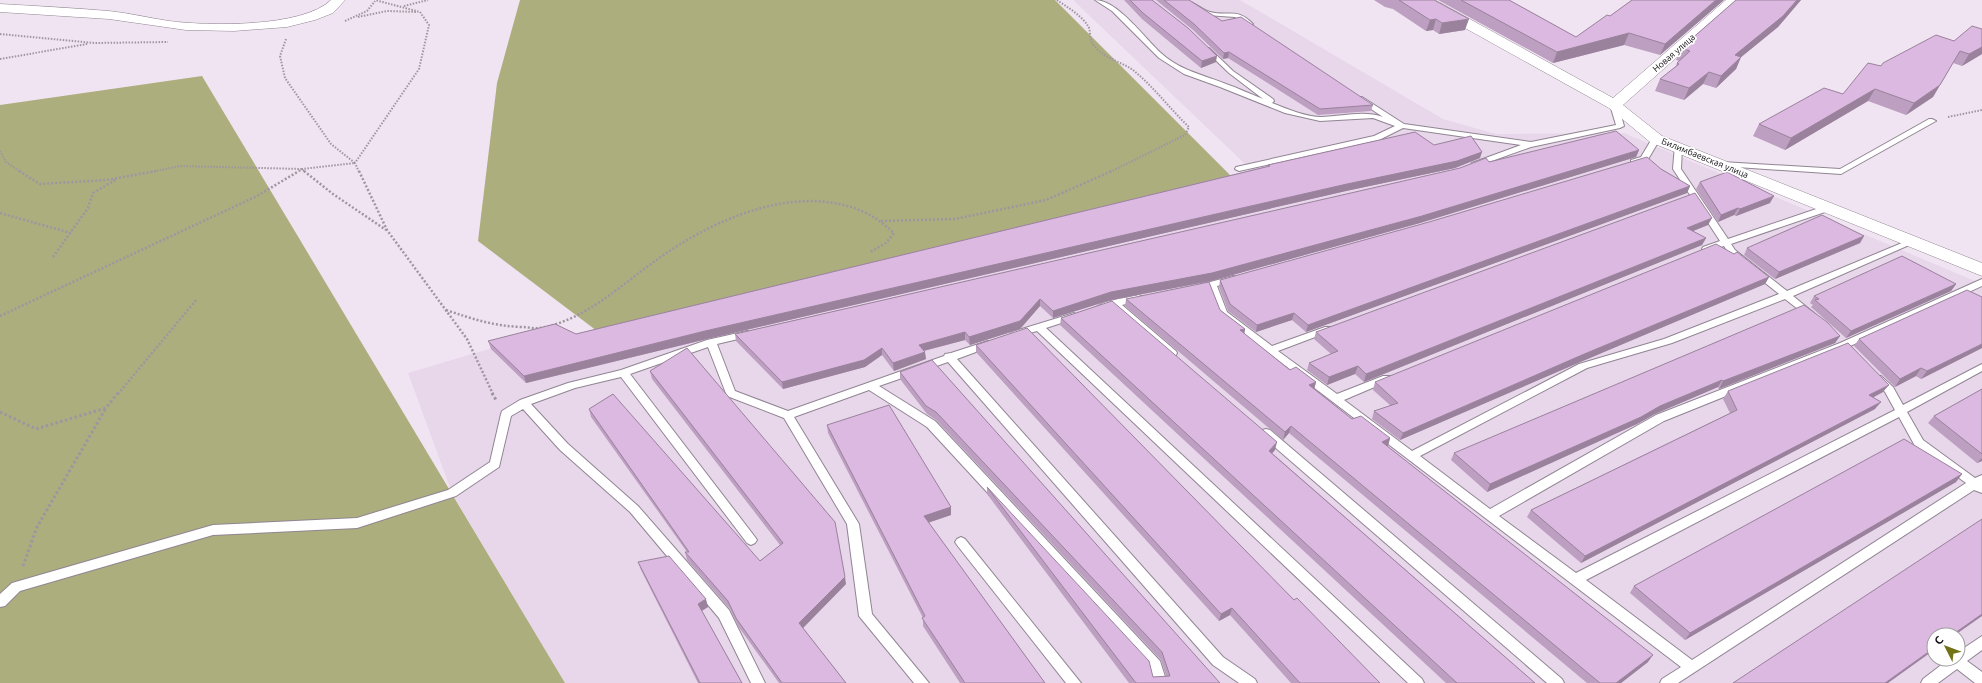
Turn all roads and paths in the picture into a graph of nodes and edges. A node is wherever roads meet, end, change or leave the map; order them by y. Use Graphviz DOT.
graph roads {
  1 [pos="338,0"];
  2 [pos="374,0"];
  3 [pos="428,0"];
  4 [pos="1057,0"];
  5 [pos="1098,0"];
  6 [pos="1185,0"];
  7 [pos="1425,0"];
  8 [pos="1734,0"];
  9 [pos="404,6"];
  10 [pos="0,8"];
  11 [pos="420,12"];
  12 [pos="354,18"];
  13 [pos="341,22"];
  14 [pos="1255,28"];
  15 [pos="0,34"];
  16 [pos="286,37"];
  17 [pos="169,42"];
  18 [pos="1200,42"];
  19 [pos="94,43"];
  20 [pos="0,59"];
  21 [pos="1355,94"];
  22 [pos="1614,105"];
  23 [pos="1982,110"];
  24 [pos="1285,112"];
  25 [pos="1932,121"];
  26 [pos="1402,126"];
  27 [pos="1656,139"];
  28 [pos="1529,145"];
  29 [pos="1678,147"];
  30 [pos="0,151"];
  31 [pos="355,163"];
  32 [pos="1720,164"];
  33 [pos="1622,166"];
  34 [pos="302,169"];
  35 [pos="1239,169"];
  36 [pos="1464,169"];
  37 [pos="119,178"];
  38 [pos="1828,208"];
  39 [pos="0,213"];
  40 [pos="880,221"];
  41 [pos="387,230"];
  42 [pos="71,233"];
  43 [pos="1725,241"];
  44 [pos="1912,242"];
  45 [pos="870,252"];
  46 [pos="1696,253"];
  47 [pos="53,257"];
  48 [pos="1982,270"];
  49 [pos="1242,277"];
  50 [pos="1982,282"];
  51 [pos="1212,285"];
  52 [pos="1190,289"];
  53 [pos="1786,295"];
  54 [pos="1152,296"];
  55 [pos="197,299"];
  56 [pos="1114,303"];
  57 [pos="446,310"];
  58 [pos="0,316"];
  59 [pos="1820,322"];
  60 [pos="1337,325"];
  61 [pos="1040,327"];
  62 [pos="758,331"];
  63 [pos="1835,336"];
  64 [pos="1009,337"];
  65 [pos="711,342"];
  66 [pos="994,342"];
  67 [pos="1847,348"];
  68 [pos="1270,350"];
  69 [pos="949,356"];
  70 [pos="1181,360"];
  71 [pos="1982,367"];
  72 [pos="623,373"];
  73 [pos="1872,373"];
  74 [pos="1394,375"];
  75 [pos="869,386"];
  76 [pos="1335,399"];
  77 [pos="524,403"];
  78 [pos="106,408"];
  79 [pos="0,412"];
  80 [pos="1901,412"];
  81 [pos="506,414"];
  82 [pos="788,415"];
  83 [pos="1260,428"];
  84 [pos="1411,456"];
  85 [pos="1980,484"];
  86 [pos="1490,515"];
  87 [pos="751,540"];
  88 [pos="961,542"];
  89 [pos="1575,580"];
  90 [pos="16,588"];
  91 [pos="0,602"];
  92 [pos="1982,642"];
  93 [pos="1966,654"];
  94 [pos="1691,667"];
  95 [pos="1949,667"];
  96 [pos="1965,667"];
  97 [pos="1982,680"];
  98 [pos="758,683"];
  99 [pos="922,683"];
  100 [pos="1074,683"];
  101 [pos="1160,683"];
  102 [pos="1250,683"];
  103 [pos="1417,683"];
  104 [pos="1556,683"];
  105 [pos="1666,683"];
  106 [pos="1928,683"];
  1 -- 10 [label="street"];
  2 -- 9 [label="path"];
  2 -- 12 [label="path"];
  3 -- 9 [label="path"];
  4 -- 40 [label="path"];
  5 -- 24 [label="lane"];
  6 -- 14 [label="lane"];
  7 -- 22 [label="street, Билимбаевская улица"];
  8 -- 22 [label="street, Новая улица"];
  9 -- 11 [label="path"];
  11 -- 12 [label="path"];
  11 -- 31 [label="path"];
  12 -- 13 [label="path"];
  15 -- 19 [label="path"];
  16 -- 31 [label="path"];
  17 -- 19 [label="path"];
  18 -- 24 [label="lane"];
  19 -- 20 [label="path"];
  21 -- 26 [label="lane"];
  22 -- 27 [label="street, Билимбаевская улица"];
  22 -- 28 [label="lane"];
  23 -- 25 [label="path"];
  24 -- 26 [label="lane"];
  25 -- 32 [label="lane"];
  26 -- 28 [label="lane"];
  26 -- 35 [label="lane"];
  27 -- 29 [label="street, Билимбаевская улица"];
  27 -- 33 [label="lane"];
  28 -- 36 [label="lane"];
  29 -- 32 [label="street, Билимбаевская улица"];
  29 -- 43 [label="lane"];
  30 -- 37 [label="path"];
  31 -- 34 [label="path"];
  31 -- 41 [label="path"];
  32 -- 38 [label="street, Билимбаевская улица"];
  34 -- 37 [label="path"];
  34 -- 41 [label="path"];
  34 -- 58 [label="path"];
  37 -- 42 [label="path"];
  38 -- 43 [label="lane"];
  38 -- 44 [label="street, Билимбаевская улица"];
  39 -- 42 [label="path"];
  40 -- 45 [label="path"];
  40 -- 57 [label="path"];
  41 -- 57 [label="path"];
  42 -- 47 [label="path"];
  43 -- 46 [label="lane"];
  43 -- 53 [label="lane"];
  44 -- 48 [label="street, Билимбаевская улица"];
  44 -- 53 [label="lane"];
  49 -- 51 [label="lane"];
  50 -- 67 [label="lane"];
  51 -- 52 [label="lane"];
  51 -- 68 [label="lane"];
  53 -- 59 [label="lane"];
  53 -- 84 [label="lane"];
  54 -- 56 [label="lane"];
  55 -- 78 [label="path"];
  56 -- 61 [label="lane"];
  56 -- 70 [label="lane"];
  57 -- 81 [label="path"];
  60 -- 68 [label="lane"];
  61 -- 64 [label="lane"];
  61 -- 103 [label="lane"];
  62 -- 65 [label="lane"];
  63 -- 67 [label="lane"];
  65 -- 72 [label="lane"];
  65 -- 82 [label="lane"];
  66 -- 69 [label="lane"];
  67 -- 86 [label="lane"];
  68 -- 76 [label="lane"];
  69 -- 75 [label="lane"];
  69 -- 102 [label="lane"];
  71 -- 80 [label="lane"];
  72 -- 77 [label="lane"];
  72 -- 87 [label="lane"];
  73 -- 80 [label="lane"];
  74 -- 76 [label="lane"];
  75 -- 82 [label="lane"];
  75 -- 101 [label="lane"];
  76 -- 84 [label="lane"];
  77 -- 81 [label="lane"];
  77 -- 98 [label="lane"];
  78 -- 79 [label="path"];
  78 -- 90 [label="path"];
  80 -- 85 [label="lane"];
  80 -- 89 [label="lane"];
  81 -- 90 [label="lane"];
  82 -- 99 [label="lane"];
  83 -- 104 [label="lane"];
  84 -- 86 [label="lane"];
  85 -- 94 [label="lane"];
  86 -- 89 [label="lane"];
  88 -- 100 [label="lane"];
  89 -- 94 [label="lane"];
  90 -- 91 [label="lane"];
  92 -- 93 [label="lane"];
  94 -- 105 [label="lane"];
  95 -- 106 [label="lane"];
  96 -- 97 [label="lane"];
}
